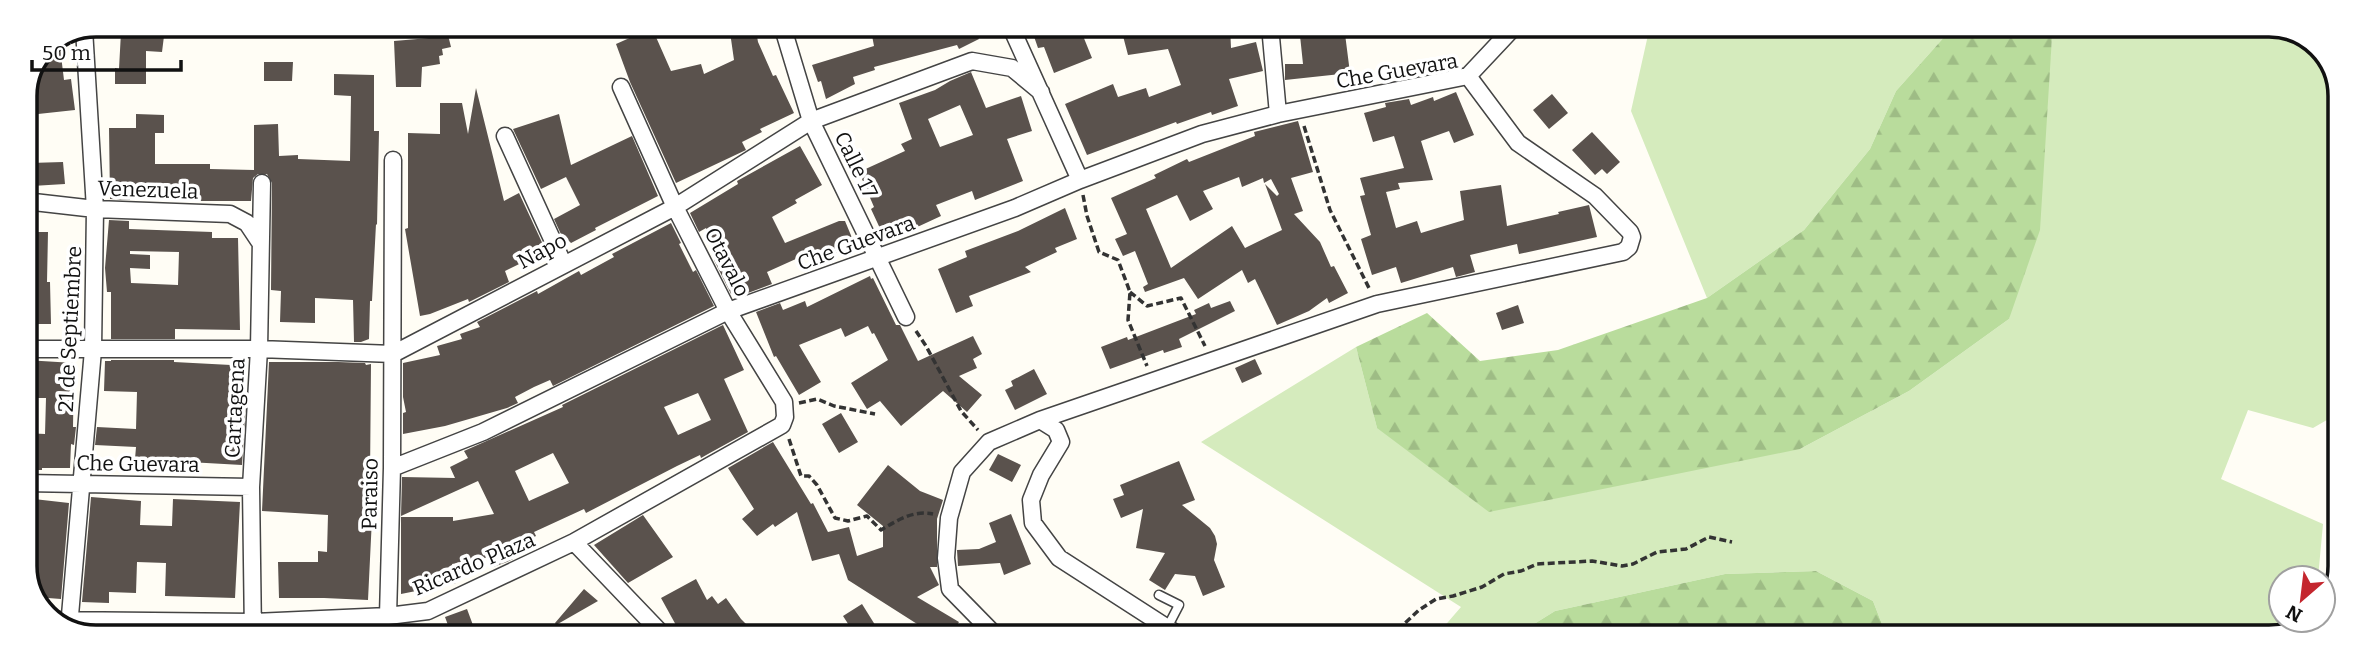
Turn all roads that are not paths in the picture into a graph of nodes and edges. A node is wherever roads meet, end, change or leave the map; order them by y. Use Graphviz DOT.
graph roads {
  1 [pos="786,37"];
  2 [pos="1015,37"];
  3 [pos="1271,37"];
  4 [pos="1505,37"];
  5 [pos="85,38"];
  6 [pos="1468,76"];
  7 [pos="621,87"];
  8 [pos="1041,92"];
  9 [pos="1278,114"];
  10 [pos="811,121"];
  11 [pos="505,136"];
  12 [pos="393,160"];
  13 [pos="1080,180"];
  14 [pos="262,183"];
  15 [pos="37,202"];
  16 [pos="675,207"];
  17 [pos="95,209"];
  18 [pos="259,241"];
  19 [pos="877,257"];
  20 [pos="563,263"];
  21 [pos="728,311"];
  22 [pos="906,317"];
  23 [pos="37,349"];
  24 [pos="259,349"];
  25 [pos="93,351"];
  26 [pos="393,354"];
  27 [pos="1040,420"];
  28 [pos="756,439"];
  29 [pos="392,468"];
  30 [pos="37,483"];
  31 [pos="81,484"];
  32 [pos="251,487"];
  33 [pos="574,542"];
  34 [pos="1159,595"];
  35 [pos="387,616"];
  36 [pos="70,619"];
  37 [pos="253,625"];
  38 [pos="294,625"];
  39 [pos="388,625"];
  40 [pos="653,625"];
  41 [pos="985,625"];
  42 [pos="1163,625"];
  43 [pos="1175,625"];
  1 -- 10 [label="street, Calle 17"];
  2 -- 8 [label="street"];
  3 -- 9 [label="street"];
  4 -- 6 [label="street"];
  5 -- 17 [label="street, 21 de Septiembre"];
  6 -- 9 [label="street, Che Guevara"];
  6 -- 27 [label="street, Che Guevara"];
  7 -- 16 [label="street, Otavalo"];
  8 -- 10 [label="street, Napo"];
  8 -- 13 [label="street"];
  9 -- 13 [label="street, Che Guevara"];
  10 -- 16 [label="street, Napo"];
  10 -- 19 [label="street, Calle 17"];
  11 -- 20 [label="street"];
  12 -- 26 [label="street, Paraiso"];
  13 -- 19 [label="street, Che Guevara"];
  14 -- 18 [label="street, Cartagena"];
  15 -- 17 [label="street, Venezuela"];
  16 -- 20 [label="street, Napo"];
  16 -- 21 [label="street, Otavalo"];
  17 -- 18 [label="street, Venezuela"];
  17 -- 25 [label="street, 21 de Septiembre"];
  18 -- 24 [label="street, Cartagena"];
  19 -- 21 [label="street, Che Guevara"];
  19 -- 22 [label="street, Calle 17"];
  20 -- 26 [label="street, Napo"];
  21 -- 28 [label="street, Otavalo"];
  21 -- 29 [label="street, Che Guevara"];
  23 -- 25 [label="street"];
  24 -- 25 [label="street"];
  24 -- 26 [label="street"];
  24 -- 32 [label="street, Cartagena"];
  25 -- 31 [label="street, 21 de Septiembre"];
  26 -- 29 [label="street, Paraiso"];
  27 -- 41 [label="street, Che Guevara"];
  27 -- 42 [label="street"];
  28 -- 33 [label="street, Ricardo Plaza"];
  29 -- 35 [label="street, Paraiso"];
  30 -- 31 [label="street, Che Guevara"];
  31 -- 32 [label="street, Che Guevara"];
  31 -- 36 [label="street, 21 de Septiembre"];
  32 -- 37 [label="street, Cartagena"];
  33 -- 35 [label="street, Ricardo Plaza"];
  33 -- 40 [label="street"];
  34 -- 43 [label="lane"];
  35 -- 38 [label="street, Ricardo Plaza"];
  35 -- 39 [label="street, Paraiso"];
}
